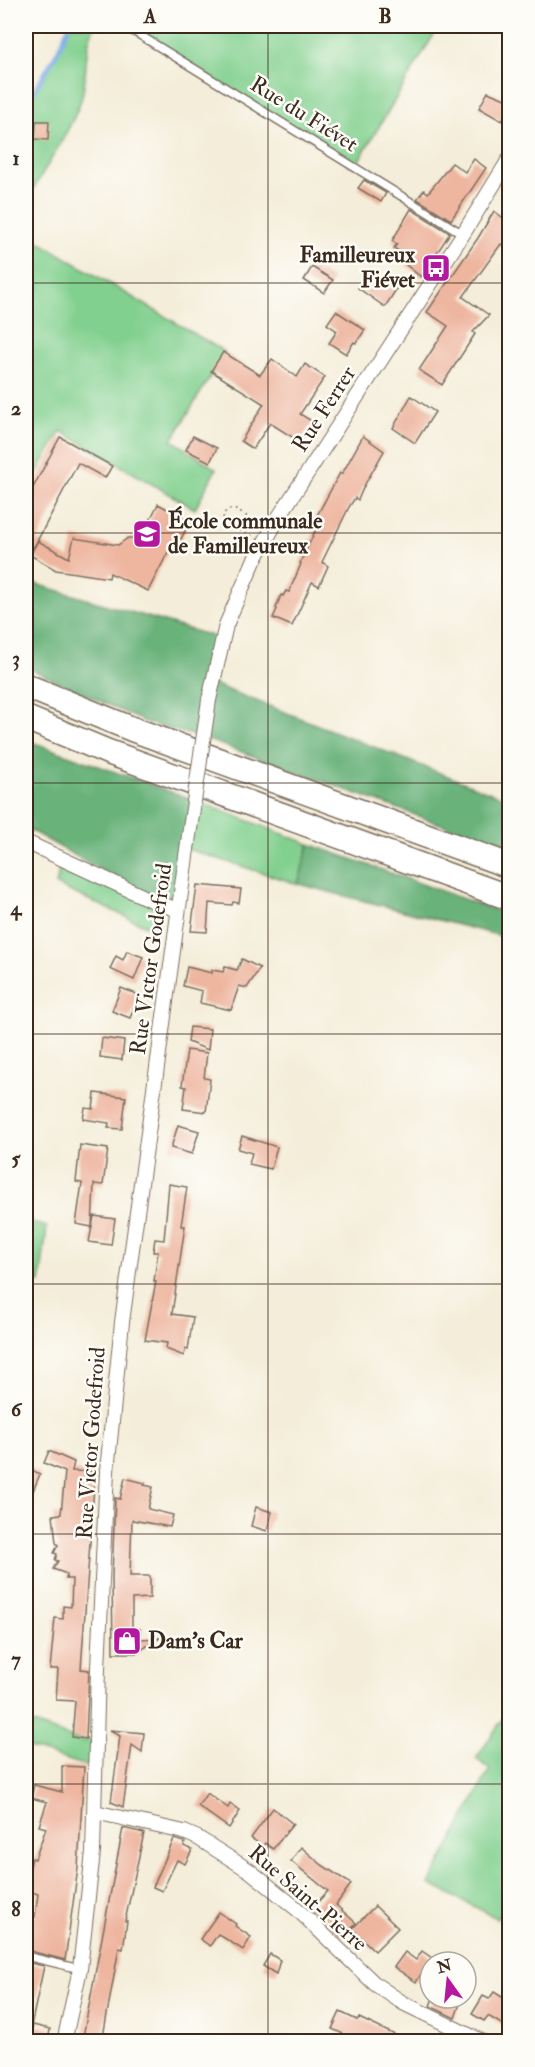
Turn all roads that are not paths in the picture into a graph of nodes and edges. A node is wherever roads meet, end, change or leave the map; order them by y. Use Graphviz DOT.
graph roads {
  1 [pos="125,26"];
  2 [pos="510,158"];
  3 [pos="464,234"];
  4 [pos="26,686"];
  5 [pos="209,700"];
  6 [pos="26,718"];
  7 [pos="26,842"];
  8 [pos="510,866"];
  9 [pos="510,898"];
  10 [pos="178,910"];
  11 [pos="95,1812"];
  12 [pos="26,1956"];
  13 [pos="80,1969"];
  14 [pos="64,2042"];
  15 [pos="483,2042"];
  1 -- 3 [label="lane, Rue du Fiévet"];
  2 -- 3 [label="street, Rue Ferrer"];
  3 -- 5 [label="street, Rue Ferrer"];
  4 -- 8 [label="highway"];
  5 -- 10 [label="street, Rue Victor Godefroid, bridge"];
  6 -- 9 [label="highway"];
  7 -- 10 [label="street"];
  10 -- 11 [label="street, Rue Victor Godefroid"];
  11 -- 13 [label="street, Rue Victor Godefroid"];
  11 -- 15 [label="street, Rue Saint-Pierre"];
  12 -- 13 [label="lane"];
  13 -- 14 [label="street, Rue Victor Godefroid"];
}
